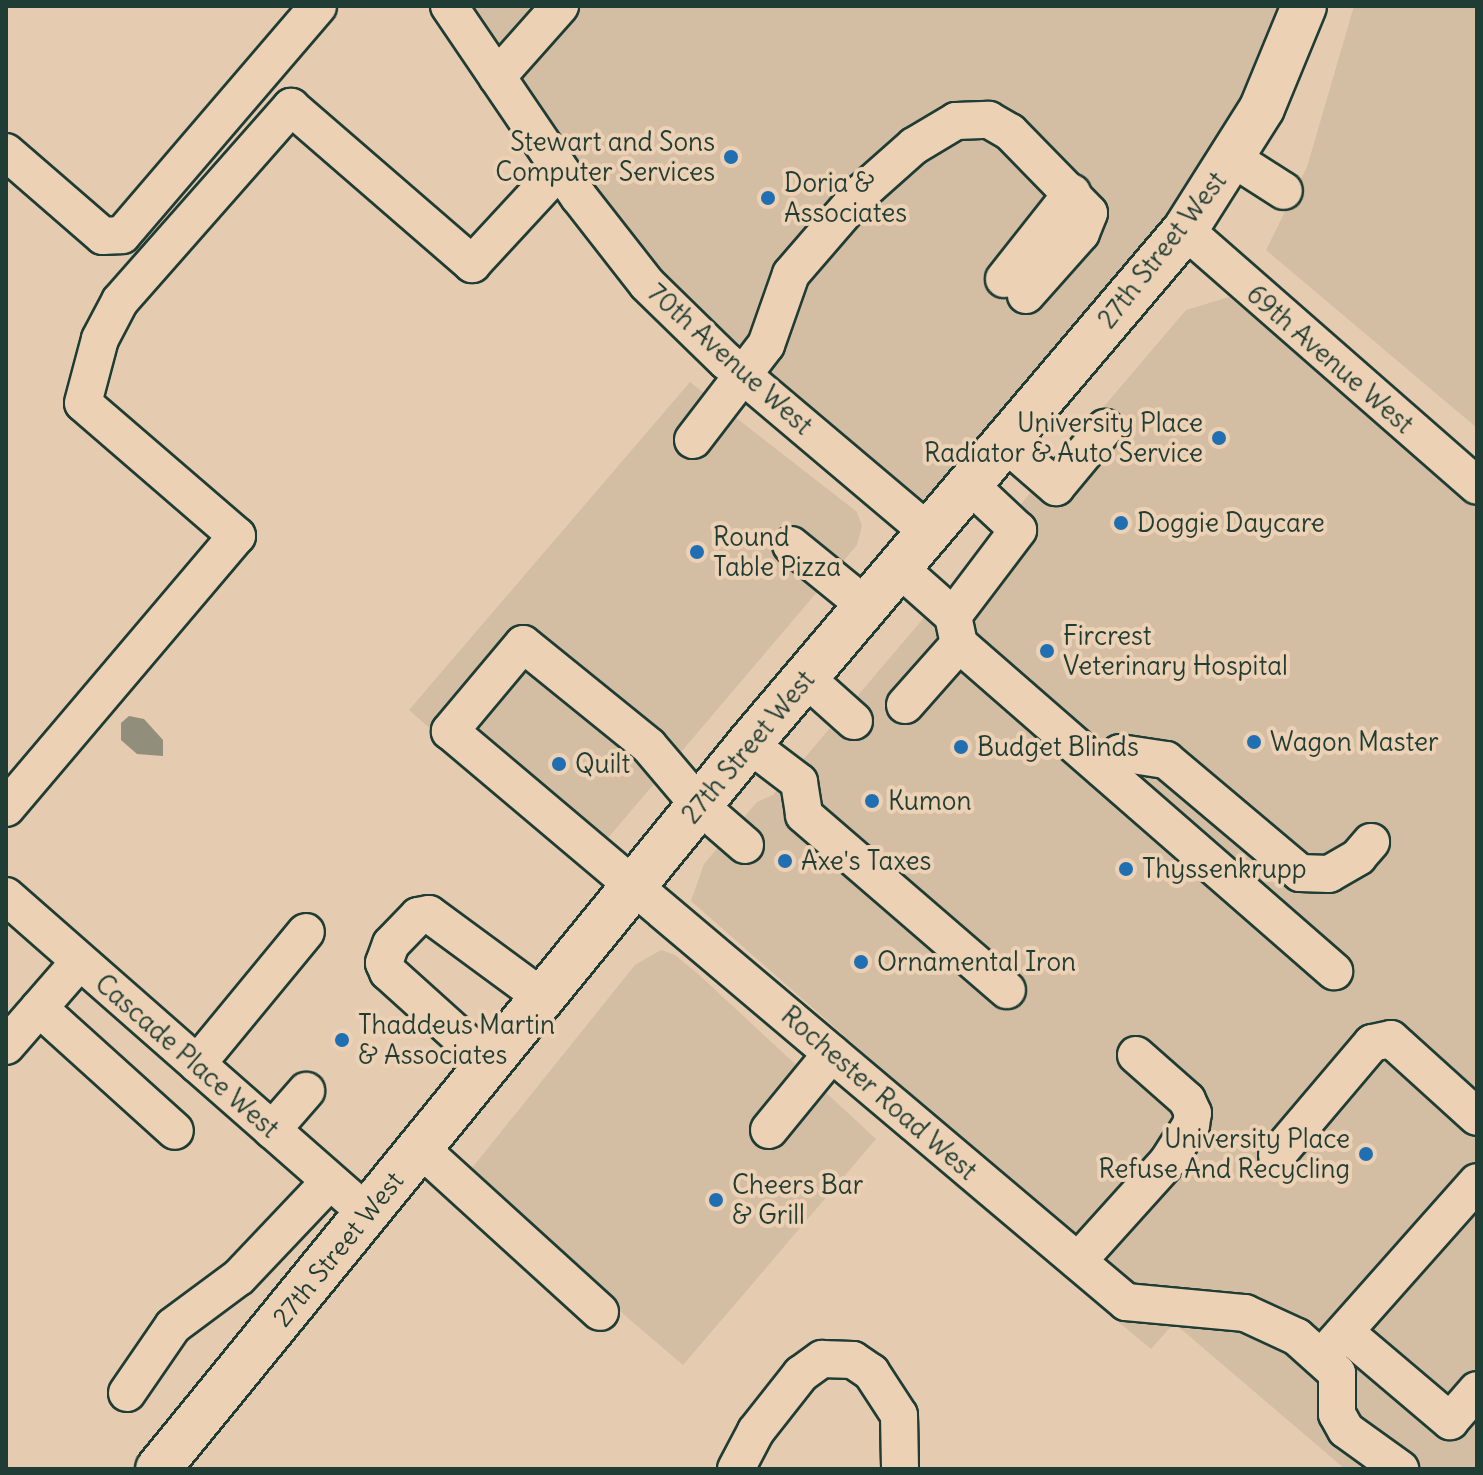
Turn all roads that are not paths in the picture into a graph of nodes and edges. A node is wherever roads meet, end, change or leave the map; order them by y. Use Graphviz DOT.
graph roads {
  1 [pos="318,6"];
  2 [pos="449,6"];
  3 [pos="560,6"];
  4 [pos="1304,6"];
  5 [pos="497,77"];
  6 [pos="6,152"];
  7 [pos="1234,159"];
  8 [pos="560,169"];
  9 [pos="1284,191"];
  10 [pos="1185,230"];
  11 [pos="1015,287"];
  12 [pos="746,378"];
  13 [pos="1105,428"];
  14 [pos="693,440"];
  15 [pos="1004,442"];
  16 [pos="968,483"];
  17 [pos="1477,486"];
  18 [pos="927,531"];
  19 [pos="791,545"];
  20 [pos="899,568"];
  21 [pos="866,606"];
  22 [pos="956,630"];
  23 [pos="807,679"];
  24 [pos="905,705"];
  25 [pos="854,721"];
  26 [pos="749,744"];
  27 [pos="1104,770"];
  28 [pos="699,805"];
  29 [pos="6,808"];
  30 [pos="1371,842"];
  31 [pos="745,845"];
  32 [pos="631,888"];
  33 [pos="6,896"];
  34 [pos="306,932"];
  35 [pos="79,962"];
  36 [pos="1334,971"];
  37 [pos="1007,990"];
  38 [pos="542,997"];
  39 [pos="39,1008"];
  40 [pos="6,1046"];
  41 [pos="832,1053"];
  42 [pos="1136,1055"];
  43 [pos="489,1063"];
  44 [pos="197,1064"];
  45 [pos="306,1091"];
  46 [pos="1477,1117"];
  47 [pos="272,1130"];
  48 [pos="769,1130"];
  49 [pos="175,1131"];
  50 [pos="421,1149"];
  51 [pos="1277,1155"];
  52 [pos="330,1181"];
  53 [pos="1477,1182"];
  54 [pos="368,1214"];
  55 [pos="1078,1261"];
  56 [pos="600,1312"];
  57 [pos="1345,1332"];
  58 [pos="1321,1358"];
  59 [pos="1477,1390"];
  60 [pos="127,1393"];
  61 [pos="158,1469"];
  62 [pos="736,1469"];
  63 [pos="900,1469"];
  64 [pos="1400,1469"];
  1 -- 6 [label="street"];
  2 -- 5 [label="street, 70th Avenue West"];
  3 -- 5 [label="street"];
  4 -- 7 [label="main road, 27th Street West"];
  5 -- 8 [label="street, 70th Avenue West"];
  7 -- 9 [label="street"];
  7 -- 10 [label="main road, 27th Street West"];
  8 -- 12 [label="street, 70th Avenue West"];
  8 -- 29 [label="street"];
  10 -- 15 [label="main road, 27th Street West"];
  10 -- 17 [label="street, 69th Avenue West"];
  11 -- 12 [label="street"];
  12 -- 14 [label="street"];
  12 -- 18 [label="street, 70th Avenue West"];
  13 -- 15 [label="street"];
  15 -- 16 [label="main road, 27th Street West"];
  16 -- 18 [label="main road, 27th Street West"];
  16 -- 22 [label="street"];
  18 -- 20 [label="main road, 27th Street West"];
  19 -- 21 [label="street"];
  20 -- 21 [label="main road, 27th Street West"];
  20 -- 22 [label="street"];
  21 -- 23 [label="main road, 27th Street West"];
  22 -- 24 [label="street"];
  22 -- 27 [label="street"];
  23 -- 25 [label="street"];
  23 -- 26 [label="main road, 27th Street West"];
  26 -- 28 [label="main road, 27th Street West"];
  26 -- 37 [label="street"];
  27 -- 30 [label="street"];
  27 -- 36 [label="street"];
  28 -- 31 [label="street"];
  28 -- 32 [label="main road, 27th Street West"];
  28 -- 32 [label="street, Rochester Road West"];
  32 -- 38 [label="main road, 27th Street West"];
  32 -- 41 [label="street, Rochester Road West"];
  33 -- 35 [label="street, Cascade Place West"];
  34 -- 44 [label="street"];
  35 -- 39 [label="street"];
  35 -- 44 [label="street, Cascade Place West"];
  38 -- 43 [label="main road, 27th Street West"];
  38 -- 43 [label="street"];
  39 -- 40 [label="street"];
  39 -- 49 [label="street"];
  41 -- 48 [label="street"];
  41 -- 55 [label="street, Rochester Road West"];
  42 -- 55 [label="street"];
  43 -- 50 [label="main road, 27th Street West"];
  44 -- 47 [label="street, Cascade Place West"];
  45 -- 47 [label="street"];
  46 -- 51 [label="street"];
  47 -- 52 [label="street, Cascade Place West"];
  50 -- 54 [label="main road, 27th Street West"];
  50 -- 56 [label="street"];
  52 -- 54 [label="street, Cascade Place West"];
  52 -- 60 [label="street"];
  53 -- 57 [label="street"];
  54 -- 61 [label="main road, 27th Street West"];
  55 -- 58 [label="street, Rochester Road West"];
  57 -- 58 [label="street"];
  57 -- 59 [label="street"];
  58 -- 64 [label="street"];
  62 -- 63 [label="street"];
}
